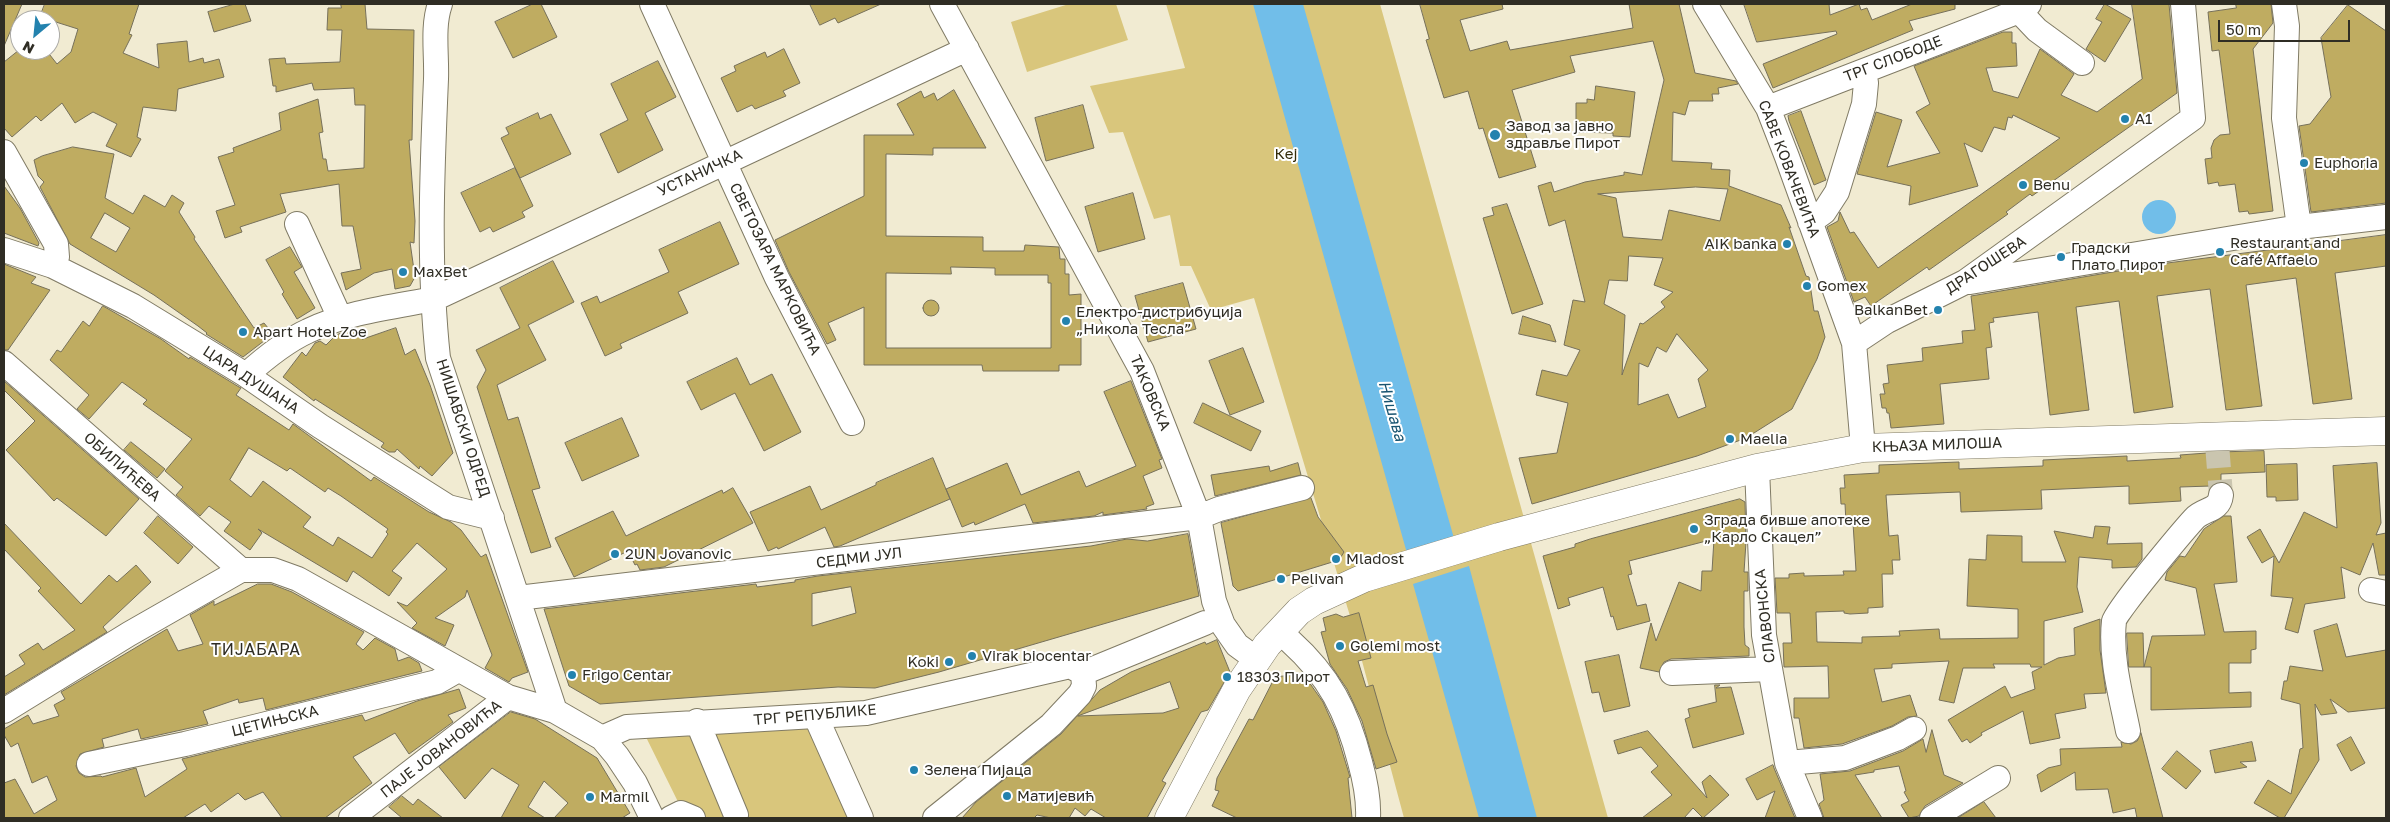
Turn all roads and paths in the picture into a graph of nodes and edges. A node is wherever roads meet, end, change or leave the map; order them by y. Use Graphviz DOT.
graph roads {
  1 [pos="652,4"];
  2 [pos="942,4"];
  3 [pos="1705,4"];
  4 [pos="2183,4"];
  5 [pos="2284,4"];
  6 [pos="432,8"];
  7 [pos="2024,8"];
  8 [pos="968,49"];
  9 [pos="2082,64"];
  10 [pos="1864,71"];
  11 [pos="1768,108"];
  12 [pos="4,152"];
  13 [pos="723,162"];
  14 [pos="2386,217"];
  15 [pos="1810,222"];
  16 [pos="297,224"];
  17 [pos="2299,227"];
  18 [pos="4,250"];
  19 [pos="53,266"];
  20 [pos="1965,282"];
  21 [pos="434,299"];
  22 [pos="340,318"];
  23 [pos="1854,343"];
  24 [pos="4,363"];
  25 [pos="246,375"];
  26 [pos="852,423"];
  27 [pos="2386,431"];
  28 [pos="1863,448"];
  29 [pos="1757,468"];
  30 [pos="1302,488"];
  31 [pos="2221,495"];
  32 [pos="1199,517"];
  33 [pos="492,518"];
  34 [pos="241,570"];
  35 [pos="518,598"];
  36 [pos="1205,623"];
  37 [pos="1290,641"];
  38 [pos="1256,659"];
  39 [pos="1770,668"];
  40 [pos="458,670"];
  41 [pos="1083,673"];
  42 [pos="1672,673"];
  43 [pos="508,697"];
  44 [pos="4,711"];
  45 [pos="555,711"];
  46 [pos="816,717"];
  47 [pos="698,721"];
  48 [pos="1914,730"];
  49 [pos="2128,731"];
  50 [pos="602,738"];
  51 [pos="1787,763"];
  52 [pos="89,764"];
  53 [pos="1998,778"];
  54 [pos="740,817"];
  55 [pos="351,818"];
  56 [pos="652,818"];
  57 [pos="671,818"];
  58 [pos="693,818"];
  59 [pos="861,818"];
  60 [pos="938,818"];
  61 [pos="1169,818"];
  62 [pos="1368,818"];
  63 [pos="1810,818"];
  64 [pos="1932,818"];
  1 -- 13 [label="street, СВЕТОЗАРА МАРКОВИЋА"];
  2 -- 8 [label="street, ТАКОВСКА"];
  3 -- 11 [label="street, САВЕ КОВАЧЕВИЋА"];
  4 -- 20 [label="street, ДРАГОШЕВА"];
  5 -- 17 [label="street"];
  6 -- 21 [label="street, НИШАВСКИ ОДРЕД"];
  7 -- 9 [label="street"];
  7 -- 10 [label="street, ТРГ СЛОБОДЕ"];
  8 -- 13 [label="street, УСТАНИЧКА"];
  8 -- 32 [label="street, ТАКОВСКА"];
  10 -- 11 [label="street, ТРГ СЛОБОДЕ"];
  10 -- 15 [label="street"];
  11 -- 15 [label="street, САВЕ КОВАЧЕВИЋА"];
  12 -- 19 [label="street"];
  13 -- 21 [label="street, УСТАНИЧКА"];
  13 -- 26 [label="street, СВЕТОЗАРА МАРКОВИЋА"];
  14 -- 17 [label="street"];
  15 -- 23 [label="street, САВЕ КОВАЧЕВИЋА"];
  16 -- 22 [label="street"];
  17 -- 20 [label="street"];
  18 -- 19 [label="street, ЦАРА ДУШАНА"];
  19 -- 25 [label="street, ЦАРА ДУШАНА"];
  20 -- 23 [label="street, ДРАГОШЕВА"];
  21 -- 22 [label="street, УСТАНИЧКА"];
  21 -- 33 [label="street, НИШАВСКИ ОДРЕД"];
  22 -- 25 [label="street, УСТАНИЧКА"];
  23 -- 28 [label="street"];
  24 -- 34 [label="street, ОБИЛИЋЕВА"];
  25 -- 33 [label="street, ЦАРА ДУШАНА"];
  27 -- 28 [label="main road, КЊАЗА МИЛОША"];
  28 -- 29 [label="main road, КЊАЗА МИЛОША"];
  29 -- 38 [label="main road, КЊАЗА МИЛОША"];
  29 -- 39 [label="street, СЛАВОНСКА"];
  30 -- 32 [label="street, СЕДМИ ЈУЛ"];
  31 -- 49 [label="street"];
  32 -- 35 [label="street, СЕДМИ ЈУЛ"];
  32 -- 38 [label="street, ТАКОВСКА"];
  33 -- 35 [label="street, НИШАВСКИ ОДРЕД"];
  34 -- 40 [label="street"];
  34 -- 44 [label="street"];
  35 -- 45 [label="street, НИШАВСКИ ОДРЕД"];
  36 -- 41 [label="street"];
  37 -- 62 [label="street"];
  38 -- 61 [label="main road, КЊАЗА МИЛОША"];
  39 -- 42 [label="street"];
  39 -- 51 [label="street, СЛАВОНСКА"];
  40 -- 43 [label="street"];
  40 -- 52 [label="street, ЦЕТИЊСКА"];
  41 -- 46 [label="street, ТРГ РЕПУБЛИКЕ"];
  41 -- 60 [label="street"];
  43 -- 45 [label="street"];
  43 -- 55 [label="street, ПАЈЕ ЈОВАНОВИЋА"];
  45 -- 50 [label="street"];
  46 -- 47 [label="street, ТРГ РЕПУБЛИКЕ"];
  46 -- 59 [label="street"];
  47 -- 50 [label="street, ТРГ РЕПУБЛИКЕ"];
  47 -- 54 [label="street"];
  48 -- 51 [label="street"];
  50 -- 56 [label="street"];
  51 -- 63 [label="street, СЛАВОНСКА"];
  53 -- 64 [label="street"];
  57 -- 58 [label="street"];
}
